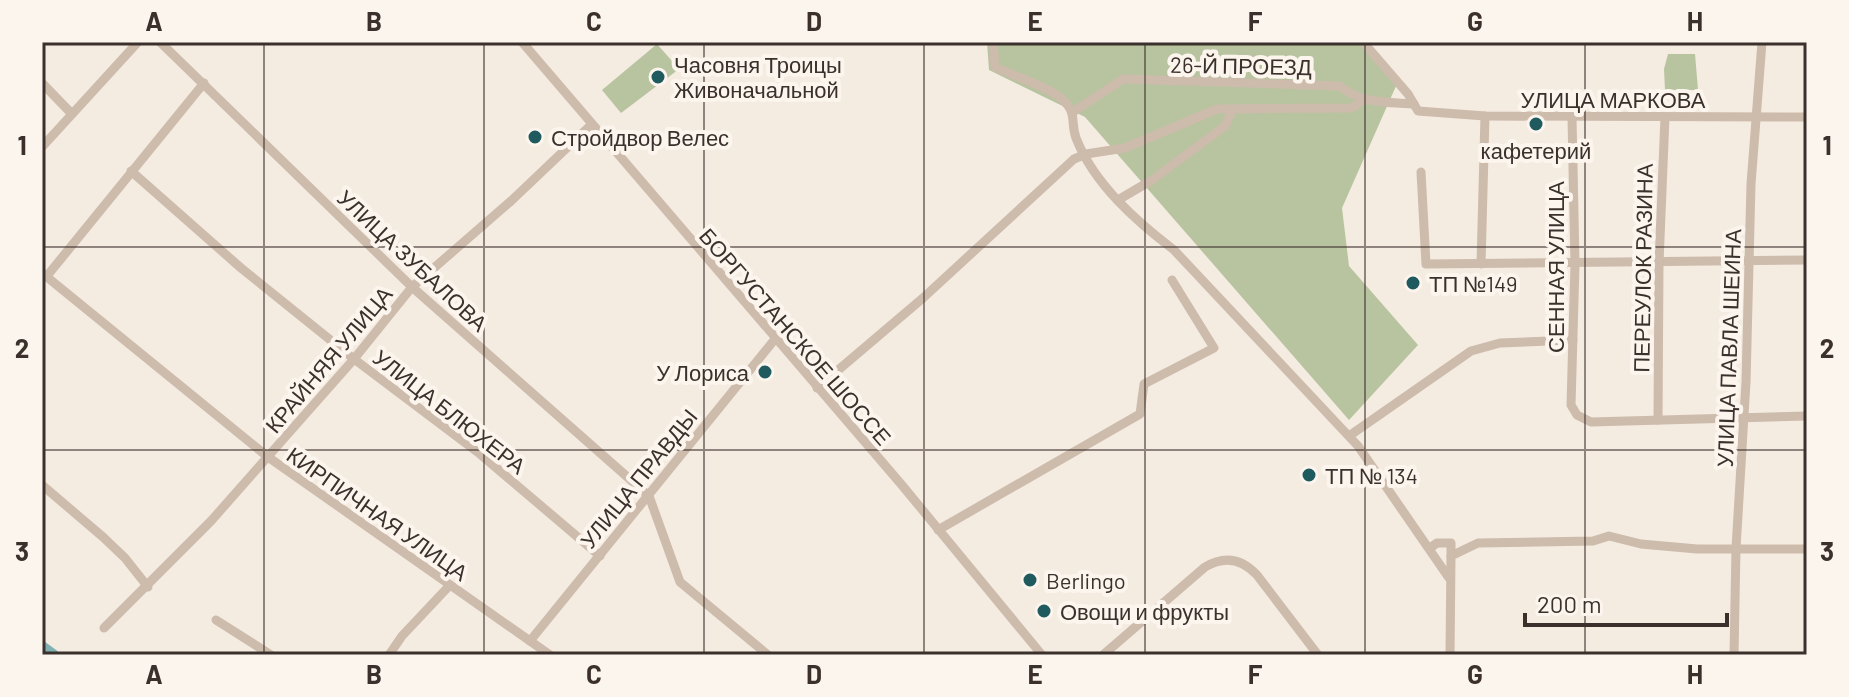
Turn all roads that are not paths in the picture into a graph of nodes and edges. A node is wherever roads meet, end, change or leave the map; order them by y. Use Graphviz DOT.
graph roads {
  1 [pos="138,42"];
  2 [pos="160,42"];
  3 [pos="522,42"];
  4 [pos="993,42"];
  5 [pos="1363,42"];
  6 [pos="1762,42"];
  7 [pos="42,83"];
  8 [pos="204,83"];
  9 [pos="1364,99"];
  10 [pos="1416,107"];
  11 [pos="1233,109"];
  12 [pos="1073,112"];
  13 [pos="71,113"];
  14 [pos="1485,116"];
  15 [pos="1572,117"];
  16 [pos="1665,117"];
  17 [pos="1756,117"];
  18 [pos="1807,117"];
  19 [pos="592,124"];
  20 [pos="42,147"];
  21 [pos="1086,154"];
  22 [pos="131,171"];
  23 [pos="1421,172"];
  24 [pos="1118,200"];
  25 [pos="1750,260"];
  26 [pos="1807,260"];
  27 [pos="1659,263"];
  28 [pos="1481,264"];
  29 [pos="1575,264"];
  30 [pos="44,274"];
  31 [pos="1172,280"];
  32 [pos="412,287"];
  33 [pos="775,339"];
  34 [pos="1573,340"];
  35 [pos="354,359"];
  36 [pos="817,388"];
  37 [pos="1807,416"];
  38 [pos="1743,417"];
  39 [pos="1658,420"];
  40 [pos="1349,436"];
  41 [pos="268,457"];
  42 [pos="42,485"];
  43 [pos="649,496"];
  44 [pos="938,530"];
  45 [pos="1430,548"];
  46 [pos="1736,548"];
  47 [pos="1807,549"];
  48 [pos="600,556"];
  49 [pos="1451,556"];
  50 [pos="1449,578"];
  51 [pos="450,585"];
  52 [pos="148,587"];
  53 [pos="216,620"];
  54 [pos="104,628"];
  55 [pos="530,641"];
  56 [pos="271,655"];
  57 [pos="389,655"];
  58 [pos="550,655"];
  59 [pos="768,655"];
  60 [pos="1042,655"];
  61 [pos="1103,655"];
  62 [pos="1318,655"];
  63 [pos="1450,655"];
  64 [pos="1734,655"];
  1 -- 13 [label="street"];
  2 -- 8 [label="street, УЛИЦА ЗУБАЛОВА"];
  3 -- 19 [label="street, БОРГУСТАНСКОЕ ШОССЕ"];
  4 -- 12 [label="street"];
  5 -- 10 [label="street"];
  6 -- 17 [label="street, УЛИЦА ПАВЛА ШЕИНА"];
  7 -- 13 [label="street"];
  8 -- 22 [label="street"];
  8 -- 32 [label="street, УЛИЦА ЗУБАЛОВА"];
  9 -- 10 [label="street, 26-Й ПРОЕЗД"];
  9 -- 11 [label="street"];
  9 -- 12 [label="street, 26-Й ПРОЕЗД"];
  10 -- 14 [label="street, УЛИЦА МАРКОВА"];
  11 -- 21 [label="street"];
  11 -- 24 [label="street"];
  12 -- 21 [label="street"];
  13 -- 20 [label="street"];
  14 -- 15 [label="street, УЛИЦА МАРКОВА"];
  14 -- 28 [label="street"];
  15 -- 16 [label="street, УЛИЦА МАРКОВА"];
  15 -- 29 [label="street, СЕННАЯ УЛИЦА"];
  16 -- 17 [label="street, УЛИЦА МАРКОВА"];
  16 -- 27 [label="street, ПЕРЕУЛОК РАЗИНА"];
  17 -- 18 [label="street, УЛИЦА МАРКОВА"];
  17 -- 25 [label="street, УЛИЦА ПАВЛА ШЕИНА"];
  19 -- 32 [label="street, КРАЙНЯЯ УЛИЦА"];
  19 -- 33 [label="street, БОРГУСТАНСКОЕ ШОССЕ"];
  21 -- 24 [label="street"];
  21 -- 36 [label="street"];
  22 -- 30 [label="street"];
  22 -- 35 [label="street, УЛИЦА БЛЮХЕРА"];
  23 -- 28 [label="street"];
  24 -- 40 [label="street"];
  25 -- 26 [label="street"];
  25 -- 27 [label="street"];
  25 -- 38 [label="street, УЛИЦА ПАВЛА ШЕИНА"];
  27 -- 29 [label="street"];
  27 -- 39 [label="street, ПЕРЕУЛОК РАЗИНА"];
  28 -- 29 [label="street"];
  29 -- 34 [label="street, СЕННАЯ УЛИЦА"];
  30 -- 41 [label="street, КИРПИЧНАЯ УЛИЦА"];
  31 -- 44 [label="street"];
  32 -- 35 [label="street, КРАЙНЯЯ УЛИЦА"];
  32 -- 43 [label="street, УЛИЦА ЗУБАЛОВА"];
  33 -- 36 [label="street, БОРГУСТАНСКОЕ ШОССЕ"];
  33 -- 43 [label="street, УЛИЦА ПРАВДЫ"];
  34 -- 39 [label="street, СЕННАЯ УЛИЦА"];
  34 -- 40 [label="street"];
  35 -- 41 [label="street, КРАЙНЯЯ УЛИЦА"];
  35 -- 48 [label="street, УЛИЦА БЛЮХЕРА"];
  36 -- 44 [label="street, БОРГУСТАНСКОЕ ШОССЕ"];
  37 -- 38 [label="street"];
  38 -- 39 [label="street"];
  38 -- 46 [label="street, УЛИЦА ПАВЛА ШЕИНА"];
  40 -- 45 [label="street"];
  41 -- 51 [label="street, КИРПИЧНАЯ УЛИЦА"];
  41 -- 52 [label="street, КРАЙНЯЯ УЛИЦА"];
  42 -- 52 [label="street"];
  43 -- 48 [label="street, УЛИЦА ПРАВДЫ"];
  43 -- 59 [label="street"];
  44 -- 60 [label="street, БОРГУСТАНСКОЕ ШОССЕ"];
  45 -- 49 [label="street"];
  45 -- 50 [label="street"];
  46 -- 47 [label="street"];
  46 -- 49 [label="street"];
  46 -- 64 [label="street, УЛИЦА ПАВЛА ШЕИНА"];
  48 -- 55 [label="street, УЛИЦА ПРАВДЫ"];
  49 -- 50 [label="street"];
  50 -- 63 [label="street"];
  51 -- 55 [label="street, КИРПИЧНАЯ УЛИЦА"];
  51 -- 57 [label="street"];
  52 -- 54 [label="street, КРАЙНЯЯ УЛИЦА"];
  53 -- 56 [label="street"];
  55 -- 58 [label="street, КИРПИЧНАЯ УЛИЦА"];
  61 -- 62 [label="street"];
}
